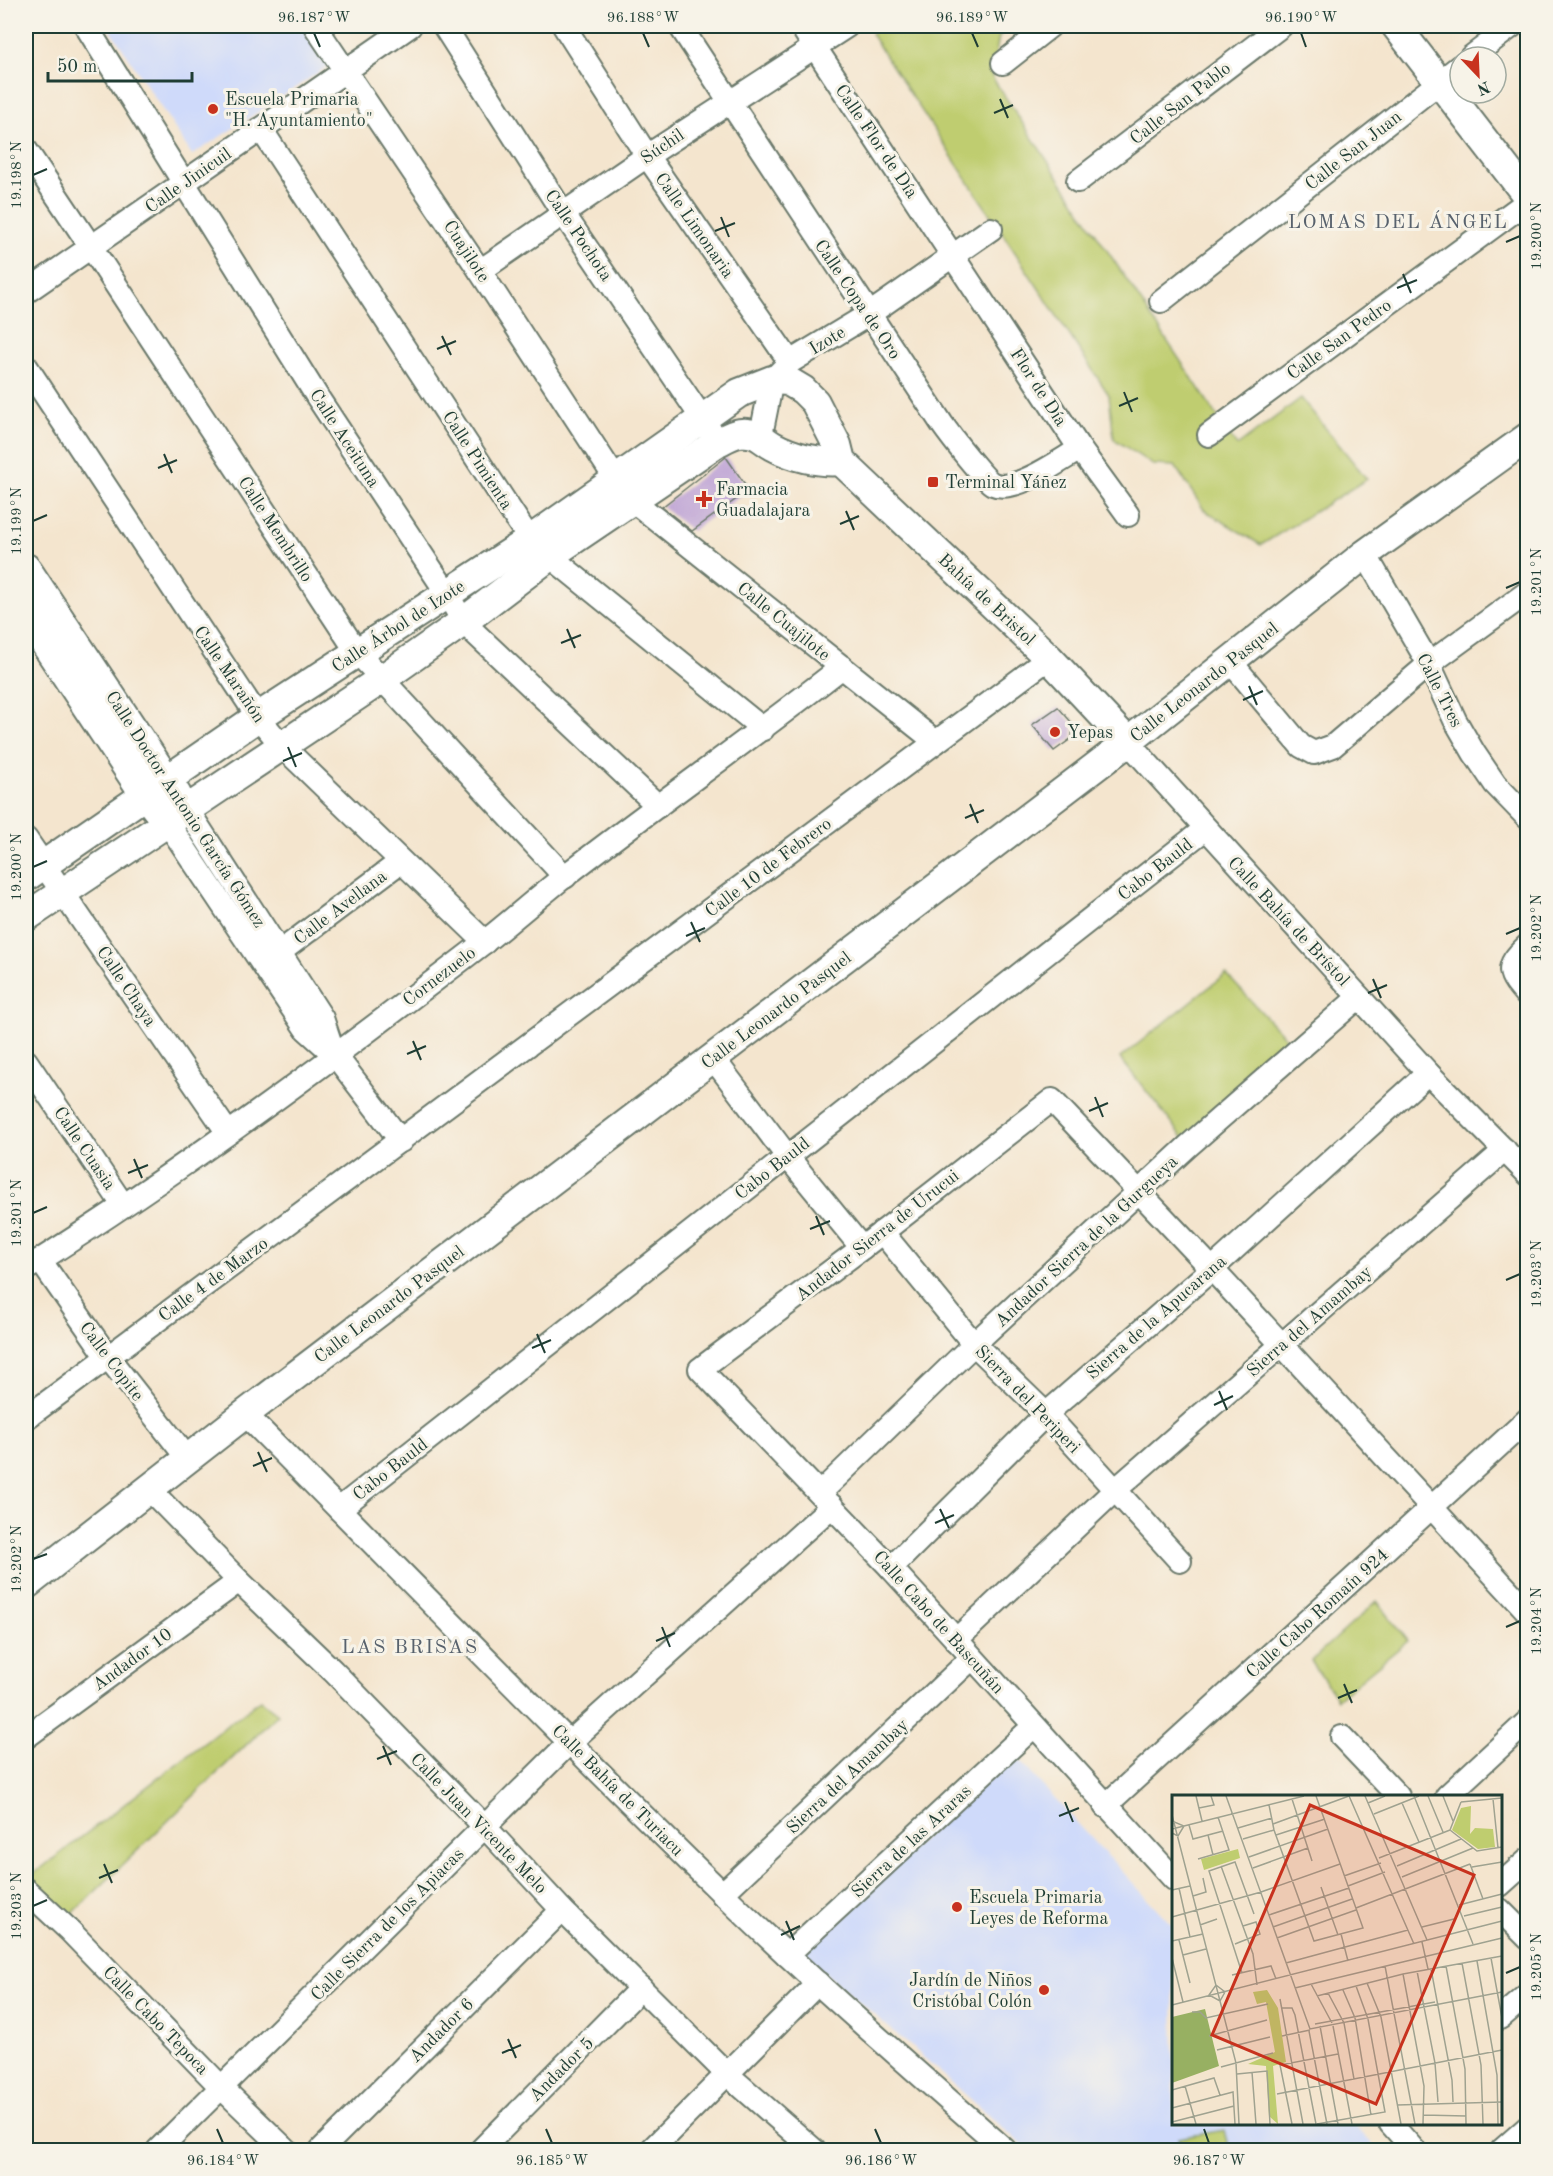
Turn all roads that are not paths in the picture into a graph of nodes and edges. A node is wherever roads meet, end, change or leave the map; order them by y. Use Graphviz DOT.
graph roads {
  1 [pos="86,26"];
  2 [pos="315,26"];
  3 [pos="410,26"];
  4 [pos="444,26"];
  5 [pos="564,26"];
  6 [pos="680,26"];
  7 [pos="801,26"];
  8 [pos="847,26"];
  9 [pos="1050,26"];
  10 [pos="1281,26"];
  11 [pos="1396,26"];
  12 [pos="1512,26"];
  13 [pos="1487,45"];
  14 [pos="815,47"];
  15 [pos="1003,63"];
  16 [pos="347,70"];
  17 [pos="1448,72"];
  18 [pos="1448,76"];
  19 [pos="728,102"];
  20 [pos="1469,105"];
  21 [pos="261,129"];
  22 [pos="26,150"];
  23 [pos="647,156"];
  24 [pos="1078,181"];
  25 [pos="183,184"];
  26 [pos="1527,199"];
  27 [pos="563,213"];
  28 [pos="991,230"];
  29 [pos="91,247"];
  30 [pos="954,256"];
  31 [pos="480,271"];
  32 [pos="26,292"];
  33 [pos="1161,301"];
  34 [pos="868,315"];
  35 [pos="26,366"];
  36 [pos="781,371"];
  37 [pos="710,430"];
  38 [pos="760,435"];
  39 [pos="1209,435"];
  40 [pos="1527,437"];
  41 [pos="1080,449"];
  42 [pos="841,461"];
  43 [pos="624,489"];
  44 [pos="1128,515"];
  45 [pos="541,547"];
  46 [pos="1365,554"];
  47 [pos="26,568"];
  48 [pos="447,594"];
  49 [pos="1527,594"];
  50 [pos="26,615"];
  51 [pos="463,622"];
  52 [pos="357,652"];
  53 [pos="1049,658"];
  54 [pos="1230,661"];
  55 [pos="1429,664"];
  56 [pos="842,667"];
  57 [pos="382,679"];
  58 [pos="258,717"];
  59 [pos="763,729"];
  60 [pos="936,742"];
  61 [pos="1128,742"];
  62 [pos="282,747"];
  63 [pos="157,787"];
  64 [pos="658,806"];
  65 [pos="177,816"];
  66 [pos="1527,818"];
  67 [pos="1206,830"];
  68 [pos="26,839"];
  69 [pos="400,862"];
  70 [pos="34,871"];
  71 [pos="565,877"];
  72 [pos="64,892"];
  73 [pos="26,917"];
  74 [pos="484,942"];
  75 [pos="1527,945"];
  76 [pos="280,952"];
  77 [pos="1359,997"];
  78 [pos="1527,997"];
  79 [pos="335,1055"];
  80 [pos="713,1058"];
  81 [pos="26,1061"];
  82 [pos="1428,1073"];
  83 [pos="228,1133"];
  84 [pos="401,1141"];
  85 [pos="1505,1150"];
  86 [pos="788,1156"];
  87 [pos="1527,1174"];
  88 [pos="1139,1192"];
  89 [pos="123,1205"];
  90 [pos="882,1232"];
  91 [pos="862,1248"];
  92 [pos="33,1265"];
  93 [pos="1212,1269"];
  94 [pos="974,1344"];
  95 [pos="1281,1345"];
  96 [pos="107,1356"];
  97 [pos="700,1369"];
  98 [pos="245,1414"];
  99 [pos="1046,1414"];
  100 [pos="26,1418"];
  101 [pos="1527,1419"];
  102 [pos="188,1459"];
  103 [pos="150,1490"];
  104 [pos="1114,1491"];
  105 [pos="826,1500"];
  106 [pos="1432,1508"];
  107 [pos="339,1509"];
  108 [pos="1180,1561"];
  109 [pos="891,1568"];
  110 [pos="240,1581"];
  111 [pos="26,1585"];
  112 [pos="1527,1612"];
  113 [pos="956,1640"];
  114 [pos="972,1658"];
  115 [pos="1527,1721"];
  116 [pos="1034,1726"];
  117 [pos="26,1737"];
  118 [pos="1342,1737"];
  119 [pos="569,1743"];
  120 [pos="1396,1795"];
  121 [pos="1449,1795"];
  122 [pos="1106,1806"];
  123 [pos="485,1827"];
  124 [pos="1527,1860"];
  125 [pos="1172,1878"];
  126 [pos="1502,1883"];
  127 [pos="26,1890"];
  128 [pos="722,1894"];
  129 [pos="562,1910"];
  130 [pos="1502,1912"];
  131 [pos="1527,1938"];
  132 [pos="787,1955"];
  133 [pos="818,1983"];
  134 [pos="641,1988"];
  135 [pos="1527,1994"];
  136 [pos="1502,2016"];
  137 [pos="727,2074"];
  138 [pos="222,2088"];
  139 [pos="1391,2125"];
  140 [pos="1527,2127"];
  141 [pos="158,2151"];
  142 [pos="286,2151"];
  143 [pos="321,2151"];
  144 [pos="481,2151"];
  145 [pos="651,2151"];
  146 [pos="814,2151"];
  147 [pos="1005,2151"];
  148 [pos="1414,2151"];
  149 [pos="1502,2151"];
  1 -- 25 [label="street, Calle Aceituna"];
  2 -- 16 [label="street, Cuajilote"];
  3 -- 16 [label="street, Calle Jinicuil"];
  4 -- 27 [label="street, Calle Pochota"];
  5 -- 23 [label="street, Calle Limonaria"];
  6 -- 19 [label="street, Calle Copa de Oro"];
  7 -- 14 [label="street, Calle Flor de Día"];
  8 -- 14 [label="street, Súchil"];
  9 -- 15 [label="street"];
  10 -- 24 [label="street, Calle San Pablo"];
  11 -- 17 [label="street"];
  12 -- 13 [label="street"];
  14 -- 19 [label="street, Súchil"];
  14 -- 30 [label="street, Calle Flor de Día"];
  16 -- 21 [label="street, Calle Jinicuil"];
  16 -- 31 [label="street, Cuajilote"];
  18 -- 33 [label="street, Calle San Juan"];
  19 -- 23 [label="street, Súchil"];
  19 -- 34 [label="street, Calle Copa de Oro"];
  20 -- 26 [label="street"];
  21 -- 25 [label="street, Calle Jinicuil"];
  21 -- 45 [label="street, Calle Pimienta"];
  22 -- 29 [label="street, Calle Membrillo"];
  23 -- 27 [label="street, Súchil"];
  23 -- 36 [label="street, Calle Limonaria"];
  25 -- 29 [label="street, Calle Jinicuil"];
  25 -- 48 [label="street, Calle Aceituna"];
  26 -- 39 [label="street, Calle San Pedro"];
  27 -- 31 [label="street, Súchil"];
  27 -- 37 [label="street, Calle Pochota"];
  28 -- 30 [label="street, Izote"];
  29 -- 32 [label="street, Calle Jinicuil"];
  29 -- 52 [label="street, Calle Membrillo"];
  30 -- 34 [label="street, Izote"];
  30 -- 41 [label="street, Flor de Día"];
  31 -- 43 [label="street, Cuajilote"];
  34 -- 36 [label="street, Izote"];
  34 -- 41 [label="street, Calle Copa de Oro"];
  35 -- 58 [label="street, Calle Marañón"];
  36 -- 37 [label="street, Calle Árbol de Izote"];
  36 -- 38 [label="street"];
  36 -- 42 [label="street, Bahía de Bristol"];
  37 -- 38 [label="street, Calle Árbol de Izote"];
  37 -- 43 [label="street, Calle Árbol de Izote"];
  38 -- 42 [label="street"];
  40 -- 46 [label="street, Calle Leonardo Pasquel"];
  41 -- 44 [label="street, Flor de Día"];
  42 -- 53 [label="street, Bahía de Bristol"];
  43 -- 45 [label="street, Calle Árbol de Izote"];
  43 -- 56 [label="street, Calle Cuajilote"];
  45 -- 48 [label="street, Calle Árbol de Izote"];
  45 -- 51 [label="street, Calle Árbol de Izote"];
  45 -- 59 [label="street, Calle Pimienta"];
  46 -- 54 [label="street, Calle Leonardo Pasquel"];
  46 -- 55 [label="street, Calle Tres"];
  47 -- 63 [label="street, Calle Doctor Antonio García Gómez"];
  48 -- 51 [label="street, Calle Aceituna"];
  48 -- 52 [label="street, Calle Árbol de Izote"];
  49 -- 55 [label="street"];
  50 -- 63 [label="street, Calle Doctor Antonio García Gómez"];
  51 -- 57 [label="street, Calle Árbol de Izote"];
  51 -- 64 [label="street, Calle Aceituna"];
  52 -- 57 [label="street, Calle Membrillo"];
  52 -- 58 [label="street, Calle Árbol de Izote"];
  53 -- 60 [label="street, Calle 10 de Febrero"];
  53 -- 61 [label="street, Bahía de Bristol"];
  54 -- 55 [label="street"];
  54 -- 61 [label="street, Calle Leonardo Pasquel"];
  55 -- 66 [label="street, Calle Tres"];
  56 -- 59 [label="street, Cornezuelo"];
  56 -- 60 [label="street, Calle Cuajilote"];
  57 -- 62 [label="street, Calle Árbol de Izote"];
  57 -- 71 [label="street, Calle Membrillo"];
  58 -- 62 [label="street, Calle Marañón"];
  58 -- 63 [label="street, Calle Árbol de Izote"];
  59 -- 64 [label="street, Cornezuelo"];
  60 -- 84 [label="street, Calle 10 de Febrero"];
  61 -- 67 [label="street, Calle Bahía de Brístol"];
  61 -- 80 [label="street, Calle Leonardo Pasquel"];
  62 -- 65 [label="street, Calle Árbol de Izote"];
  62 -- 69 [label="street, Calle Marañón"];
  63 -- 65 [label="street, Calle Doctor Antonio García Gómez"];
  63 -- 70 [label="street, Calle Árbol de Izote"];
  64 -- 71 [label="street, Cornezuelo"];
  65 -- 72 [label="street, Calle Árbol de Izote"];
  65 -- 76 [label="street, Calle Doctor Antonio García Gómez"];
  65 -- 79 [label="street, Calle Doctor Antonio García Gómez"];
  67 -- 77 [label="street, Calle Bahía de Brístol"];
  67 -- 86 [label="street, Cabo Bauld"];
  68 -- 70 [label="street, Calle Chaya"];
  69 -- 74 [label="street, Calle Marañón"];
  69 -- 76 [label="street, Calle Avellana"];
  70 -- 72 [label="street, Calle Chaya"];
  71 -- 74 [label="street, Cornezuelo"];
  72 -- 73 [label="street, Calle Árbol de Izote"];
  72 -- 83 [label="street, Calle Chaya"];
  74 -- 79 [label="street, Cornezuelo"];
  75 -- 78 [label="street"];
  76 -- 79 [label="street, Calle Doctor Antonio García Gómez"];
  77 -- 82 [label="street, Calle Bahía de Brístol"];
  77 -- 88 [label="street, Andador Sierra de la Gurgueya"];
  79 -- 83 [label="street, Cornezuelo"];
  79 -- 84 [label="street, Calle Doctor Antonio García Gómez"];
  80 -- 86 [label="street"];
  80 -- 98 [label="street, Calle Leonardo Pasquel"];
  81 -- 89 [label="street, Calle Cuasia"];
  82 -- 85 [label="street, Calle Bahía de Brístol"];
  82 -- 93 [label="street, Sierra de la Apucarana"];
  83 -- 89 [label="street, Cornezuelo"];
  84 -- 96 [label="street, Calle 4 de Marzo"];
  85 -- 87 [label="street, Calle Bahía de Brístol"];
  85 -- 95 [label="street, Sierra del Amambay"];
  86 -- 91 [label="street"];
  86 -- 107 [label="street, Cabo Bauld"];
  88 -- 90 [label="street, Andador Sierra de Urucui"];
  88 -- 93 [label="street"];
  88 -- 94 [label="street, Andador Sierra de la Gurgueya"];
  89 -- 92 [label="street, Cornezuelo"];
  90 -- 91 [label="street, Andador Sierra de Urucui"];
  90 -- 94 [label="street, Sierra del Periperi"];
  91 -- 97 [label="street, Andador Sierra de Urucui"];
  92 -- 96 [label="street, Calle Copite"];
  93 -- 95 [label="street"];
  93 -- 99 [label="street, Sierra de la Apucarana"];
  94 -- 99 [label="street, Sierra del Periperi"];
  94 -- 105 [label="street, Andador Sierra de la Gurgueya"];
  95 -- 104 [label="street, Sierra del Amambay"];
  95 -- 106 [label="street"];
  96 -- 100 [label="street, Calle 4 de Marzo"];
  96 -- 102 [label="street, Calle Copite"];
  97 -- 105 [label="street, Calle Cabo de Bascuñán"];
  98 -- 102 [label="street, Calle Leonardo Pasquel"];
  98 -- 107 [label="street, Calle Bahía de Turiacu"];
  99 -- 104 [label="street, Sierra del Periperi"];
  99 -- 109 [label="street, Sierra de la Apucarana"];
  101 -- 106 [label="street, Calle Cabo Romaín 924"];
  102 -- 103 [label="street, Calle Leonardo Pasquel"];
  103 -- 110 [label="street, Calle Juan Vicente Melo"];
  103 -- 111 [label="street, Calle Leonardo Pasquel"];
  104 -- 108 [label="street, Sierra del Periperi"];
  104 -- 113 [label="street, Sierra del Amambay"];
  105 -- 109 [label="street, Calle Cabo de Bascuñán"];
  105 -- 119 [label="street, Calle Sierra de los Apiacas"];
  106 -- 112 [label="street"];
  106 -- 122 [label="street, Calle Cabo Romaín 924"];
  107 -- 119 [label="street, Calle Bahía de Turiacu"];
  109 -- 113 [label="street, Calle Cabo de Bascuñán"];
  110 -- 117 [label="street, Andador 10"];
  110 -- 123 [label="street, Calle Juan Vicente Melo"];
  113 -- 114 [label="street, Calle Cabo de Bascuñán"];
  114 -- 116 [label="street, Calle Cabo de Bascuñán"];
  114 -- 128 [label="street, Sierra del Amambay"];
  115 -- 121 [label="street"];
  116 -- 122 [label="street, Calle Cabo de Bascuñán"];
  116 -- 132 [label="street, Sierra de las Araras"];
  118 -- 120 [label="street"];
  119 -- 123 [label="street, Calle Sierra de los Apiacas"];
  119 -- 128 [label="street, Calle Bahía de Turiacu"];
  122 -- 125 [label="street, Calle Cabo de Bascuñán"];
  123 -- 129 [label="street, Calle Juan Vicente Melo"];
  123 -- 138 [label="street, Calle Sierra de los Apiacas"];
  124 -- 126 [label="street"];
  127 -- 138 [label="street, Calle Cabo Tepoca"];
  128 -- 132 [label="street, Calle Bahía de Turiacu"];
  129 -- 134 [label="street, Calle Juan Vicente Melo"];
  129 -- 143 [label="street, Andador 6"];
  130 -- 131 [label="street"];
  132 -- 133 [label="street, Calle Bahía de Turiacu"];
  133 -- 137 [label="street"];
  133 -- 147 [label="street, Calle Bahía de Turiacu"];
  134 -- 137 [label="street, Calle Juan Vicente Melo"];
  134 -- 144 [label="street, Andador 5"];
  135 -- 136 [label="street"];
  137 -- 145 [label="street"];
  137 -- 146 [label="street, Calle Juan Vicente Melo"];
  138 -- 141 [label="street, Calle Sierra de los Apiacas"];
  138 -- 142 [label="street, Calle Cabo Tepoca"];
  139 -- 148 [label="street"];
  140 -- 149 [label="street"];
}
